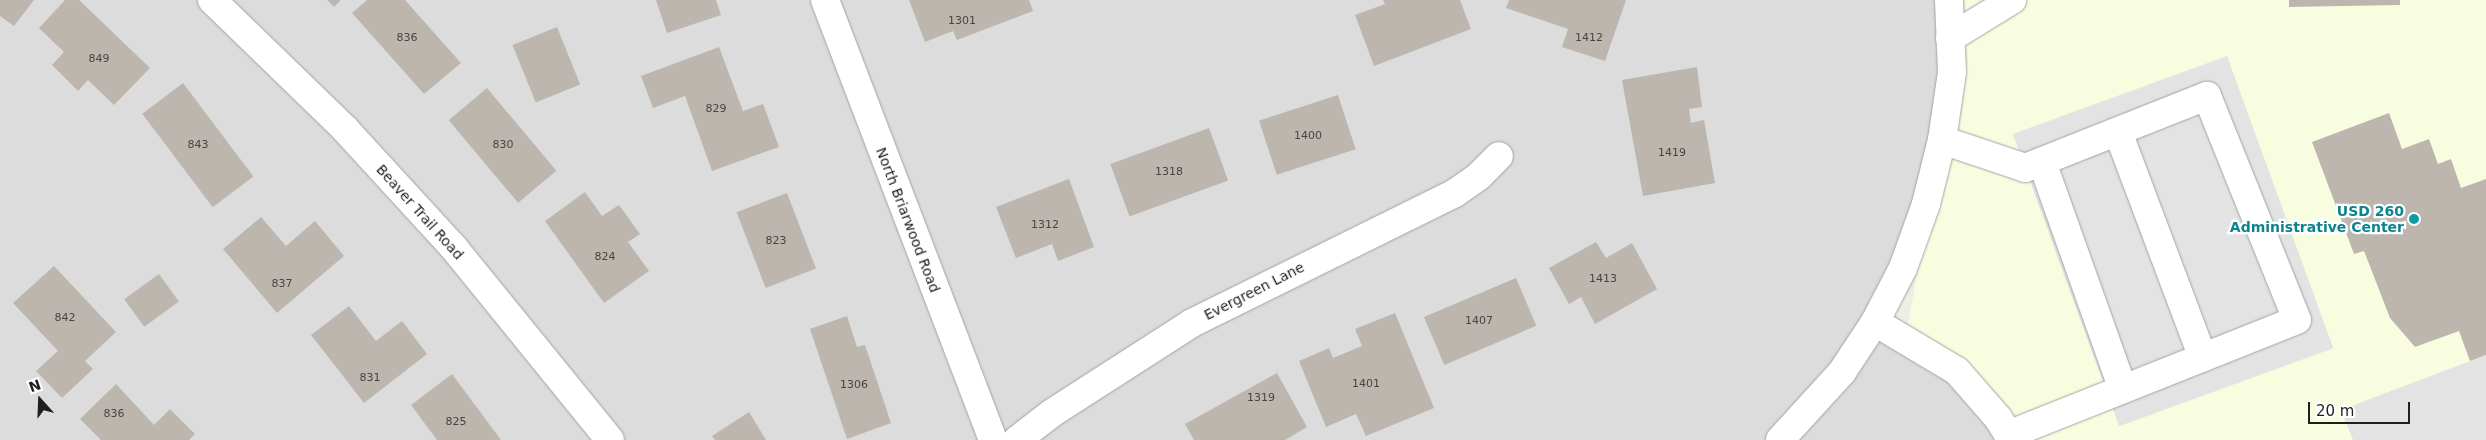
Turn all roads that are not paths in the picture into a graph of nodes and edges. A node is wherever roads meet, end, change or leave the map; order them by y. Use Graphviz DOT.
graph roads {
  1 [pos="212,0"];
  2 [pos="825,0"];
  3 [pos="1949,0"];
  4 [pos="2012,0"];
  5 [pos="1950,38"];
  6 [pos="2118,132"];
  7 [pos="1942,140"];
  8 [pos="1498,156"];
  9 [pos="2042,162"];
  10 [pos="1875,322"];
  11 [pos="2203,358"];
  12 [pos="2123,389"];
  13 [pos="2010,437"];
  14 [pos="610,440"];
  15 [pos="993,440"];
  16 [pos="1017,440"];
  17 [pos="1780,440"];
  1 -- 14 [label="street, Beaver Trail Road"];
  2 -- 15 [label="street, North Briarwood Road"];
  3 -- 5 [label="street"];
  4 -- 5 [label="street"];
  5 -- 7 [label="street"];
  6 -- 9 [label="street"];
  6 -- 11 [label="street"];
  6 -- 11 [label="street"];
  7 -- 9 [label="street"];
  7 -- 10 [label="street"];
  8 -- 16 [label="street, Evergreen Lane"];
  9 -- 12 [label="street"];
  10 -- 13 [label="street"];
  10 -- 17 [label="street"];
  11 -- 12 [label="street"];
  12 -- 13 [label="street"];
}
